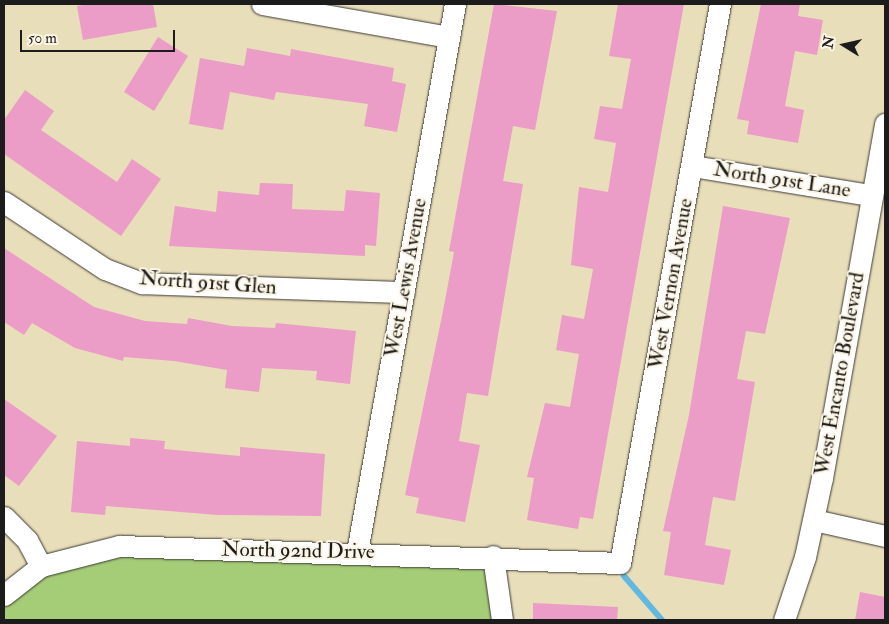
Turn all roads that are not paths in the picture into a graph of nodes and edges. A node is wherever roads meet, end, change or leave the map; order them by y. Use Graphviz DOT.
graph roads {
  1 [pos="262,4"];
  2 [pos="455,4"];
  3 [pos="720,4"];
  4 [pos="449,37"];
  5 [pos="885,124"];
  6 [pos="693,166"];
  7 [pos="871,194"];
  8 [pos="4,202"];
  9 [pos="404,292"];
  10 [pos="4,516"];
  11 [pos="814,520"];
  12 [pos="885,536"];
  13 [pos="357,552"];
  14 [pos="493,556"];
  15 [pos="620,563"];
  16 [pos="42,566"];
  17 [pos="4,595"];
  18 [pos="502,620"];
  19 [pos="784,620"];
  1 -- 4 [label="street"];
  2 -- 4 [label="street, West Lewis Avenue"];
  3 -- 6 [label="street, West Vernon Avenue"];
  4 -- 9 [label="street, West Lewis Avenue"];
  5 -- 7 [label="street, West Encanto Boulevard"];
  6 -- 7 [label="street, North 91st Lane"];
  6 -- 15 [label="street, West Vernon Avenue"];
  7 -- 11 [label="street, West Encanto Boulevard"];
  8 -- 9 [label="street, North 91st Glen"];
  9 -- 13 [label="street, West Lewis Avenue"];
  10 -- 16 [label="street"];
  11 -- 12 [label="street"];
  11 -- 19 [label="street, West Encanto Boulevard"];
  13 -- 14 [label="street, North 92nd Drive"];
  13 -- 16 [label="street, North 92nd Drive"];
  14 -- 15 [label="street, North 92nd Drive"];
  14 -- 18 [label="street"];
  16 -- 17 [label="street"];
}
